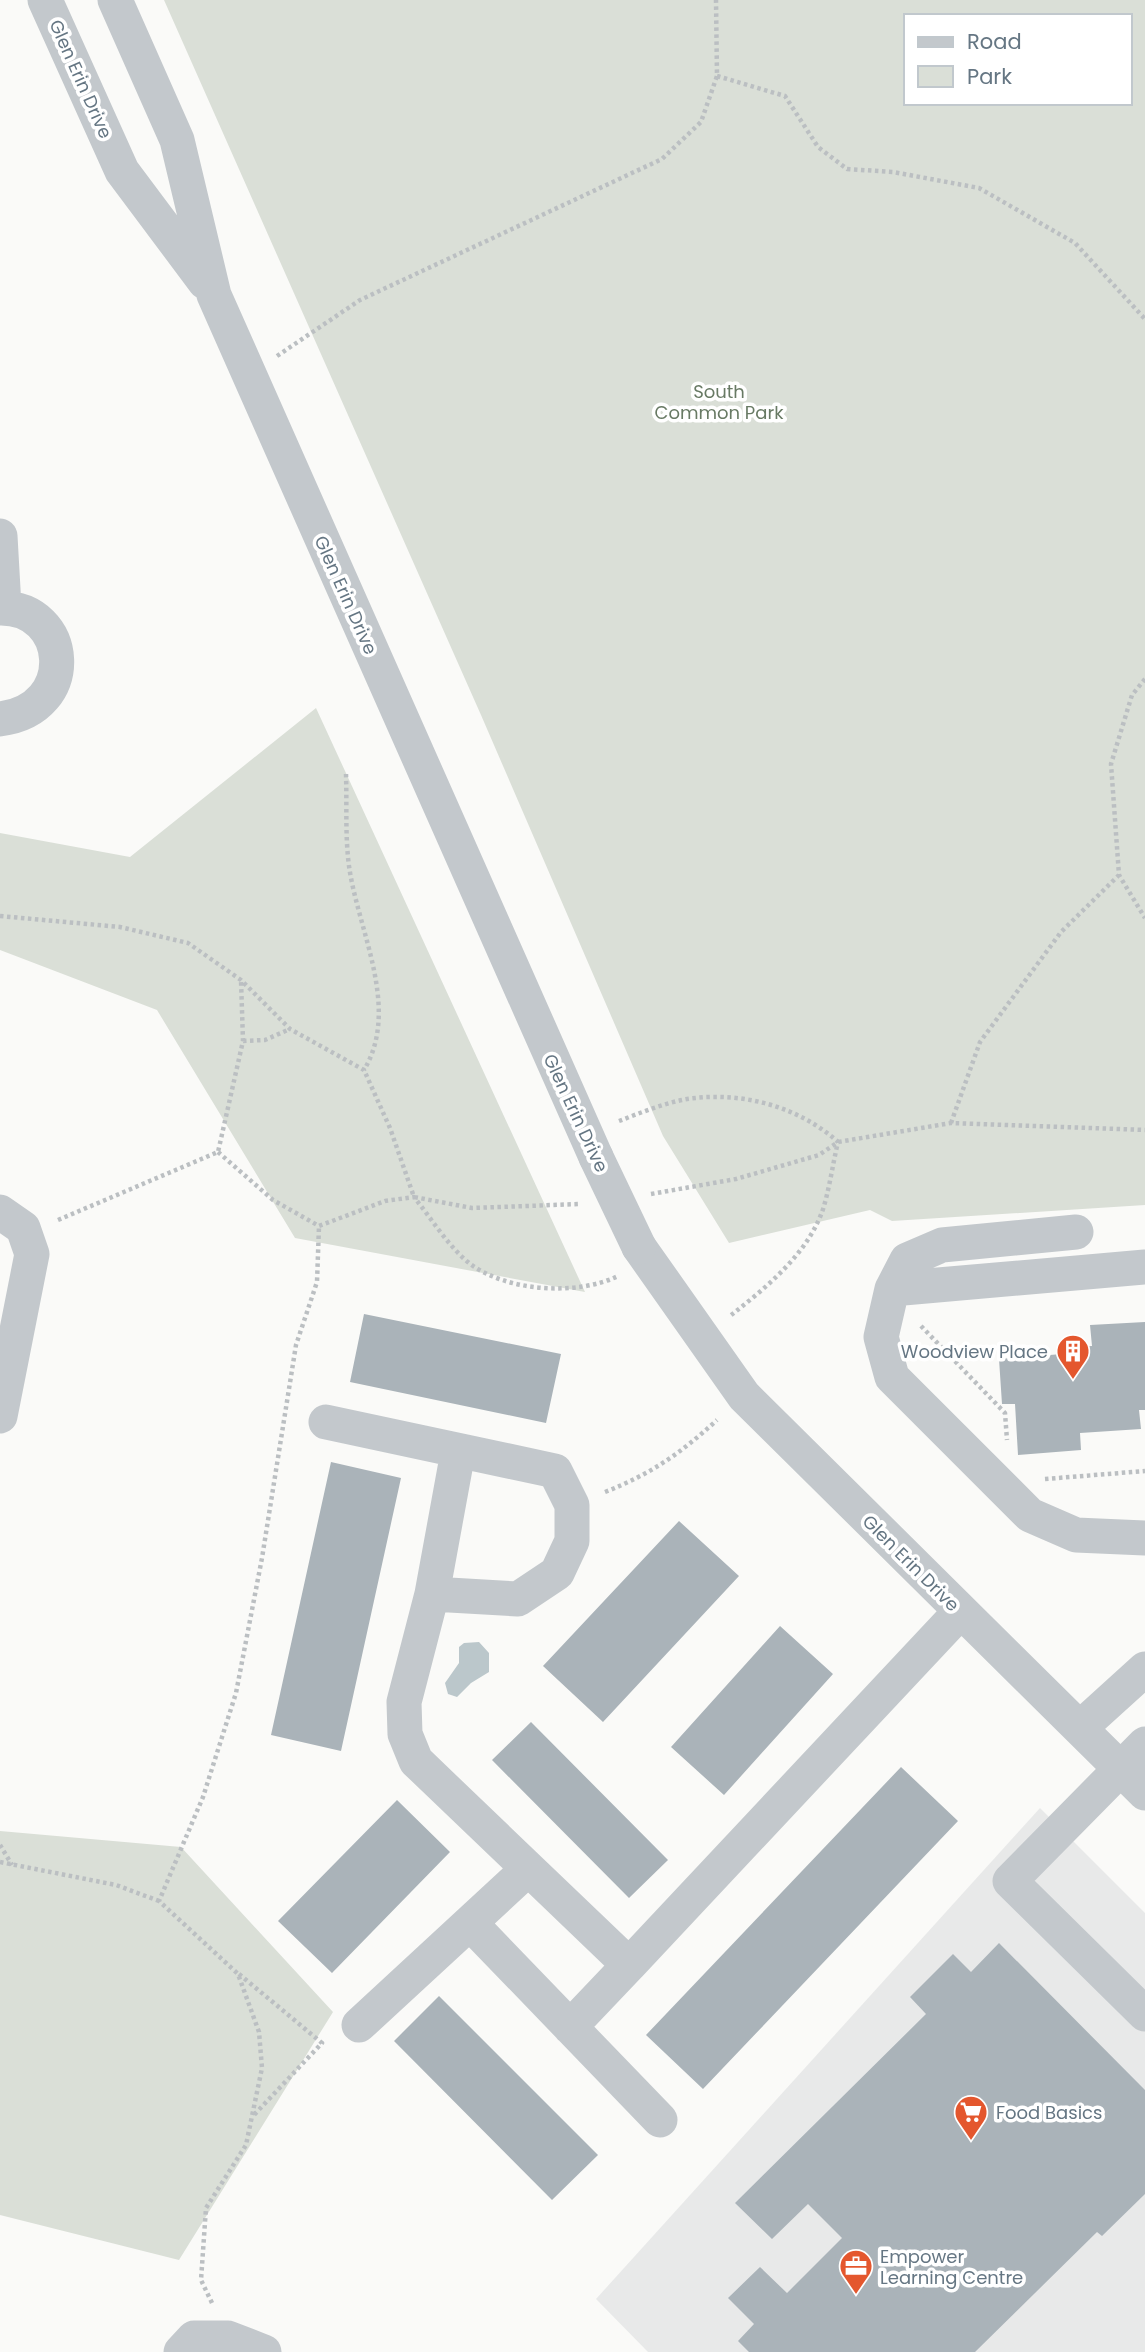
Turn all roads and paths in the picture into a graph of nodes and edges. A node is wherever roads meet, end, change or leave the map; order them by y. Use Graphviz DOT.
graph roads {
  1 [pos="45,0"];
  2 [pos="115,0"];
  3 [pos="716,0"];
  4 [pos="717,76"];
  5 [pos="214,295"];
  6 [pos="1145,319"];
  7 [pos="249,375"];
  8 [pos="0,536"];
  9 [pos="2,607"];
  10 [pos="1145,678"];
  11 [pos="0,719"];
  12 [pos="346,774"];
  13 [pos="1119,875"];
  14 [pos="1145,918"];
  15 [pos="241,980"];
  16 [pos="290,1029"];
  17 [pos="243,1041"];
  18 [pos="364,1070"];
  19 [pos="951,1123"];
  20 [pos="589,1146"];
  21 [pos="218,1152"];
  22 [pos="0,1212"];
  23 [pos="319,1226"];
  24 [pos="1076,1232"];
  25 [pos="27,1235"];
  26 [pos="644,1254"];
  27 [pos="1145,1267"];
  28 [pos="892,1289"];
  29 [pos="701,1337"];
  30 [pos="744,1396"];
  31 [pos="0,1416"];
  32 [pos="326,1422"];
  33 [pos="1007,1445"];
  34 [pos="458,1452"];
  35 [pos="1145,1471"];
  36 [pos="1039,1480"];
  37 [pos="572,1505"];
  38 [pos="1145,1538"];
  39 [pos="432,1594"];
  40 [pos="960,1612"];
  41 [pos="1145,1669"];
  42 [pos="1080,1728"];
  43 [pos="1145,1744"];
  44 [pos="1119,1769"];
  45 [pos="1145,1793"];
  46 [pos="0,1846"];
  47 [pos="0,1862"];
  48 [pos="12,1865"];
  49 [pos="528,1869"];
  50 [pos="159,1901"];
  51 [pos="470,1923"];
  52 [pos="629,1965"];
  53 [pos="238,1974"];
  54 [pos="1145,2014"];
  55 [pos="359,2025"];
  56 [pos="570,2027"];
  57 [pos="251,2118"];
  58 [pos="660,2120"];
  59 [pos="228,2339"];
  60 [pos="181,2352"];
  61 [pos="264,2352"];
  1 -- 5 [label="street, Glen Erin Drive"];
  2 -- 5 [label="street, Glen Erin Drive"];
  3 -- 4 [label="path"];
  4 -- 6 [label="path"];
  4 -- 7 [label="path"];
  5 -- 7 [label="street, Glen Erin Drive"];
  7 -- 20 [label="street, Glen Erin Drive"];
  8 -- 9 [label="street"];
  9 -- 11 [label="street"];
  10 -- 13 [label="path"];
  12 -- 18 [label="path"];
  13 -- 14 [label="path"];
  13 -- 19 [label="path"];
  15 -- 17 [label="path"];
  16 -- 17 [label="path"];
  17 -- 21 [label="path"];
  20 -- 26 [label="street, Glen Erin Drive, bridge"];
  20 -- 29 [label="path"];
  21 -- 23 [label="path"];
  21 -- 25 [label="path"];
  22 -- 25 [label="street"];
  23 -- 26 [label="path"];
  23 -- 50 [label="path"];
  24 -- 28 [label="street"];
  25 -- 31 [label="street"];
  26 -- 29 [label="street, Glen Erin Drive"];
  27 -- 28 [label="street"];
  28 -- 33 [label="path"];
  28 -- 38 [label="street"];
  29 -- 30 [label="street, Glen Erin Drive"];
  30 -- 37 [label="path"];
  30 -- 40 [label="street, Glen Erin Drive"];
  32 -- 34 [label="street"];
  34 -- 37 [label="street"];
  34 -- 39 [label="street"];
  35 -- 36 [label="path"];
  37 -- 39 [label="street"];
  39 -- 49 [label="street"];
  40 -- 42 [label="street, Glen Erin Drive"];
  40 -- 52 [label="street"];
  41 -- 42 [label="street"];
  42 -- 44 [label="street, Glen Erin Drive"];
  43 -- 44 [label="street"];
  44 -- 45 [label="street, Glen Erin Drive"];
  44 -- 54 [label="street"];
  46 -- 48 [label="path"];
  47 -- 48 [label="path"];
  48 -- 50 [label="path"];
  49 -- 51 [label="street"];
  49 -- 52 [label="street"];
  50 -- 53 [label="path"];
  51 -- 55 [label="street"];
  51 -- 56 [label="street"];
  52 -- 56 [label="street"];
  53 -- 57 [label="path"];
  53 -- 57 [label="path"];
  56 -- 58 [label="street"];
  57 -- 59 [label="path"];
  59 -- 60 [label="street"];
  59 -- 61 [label="street"];
}
